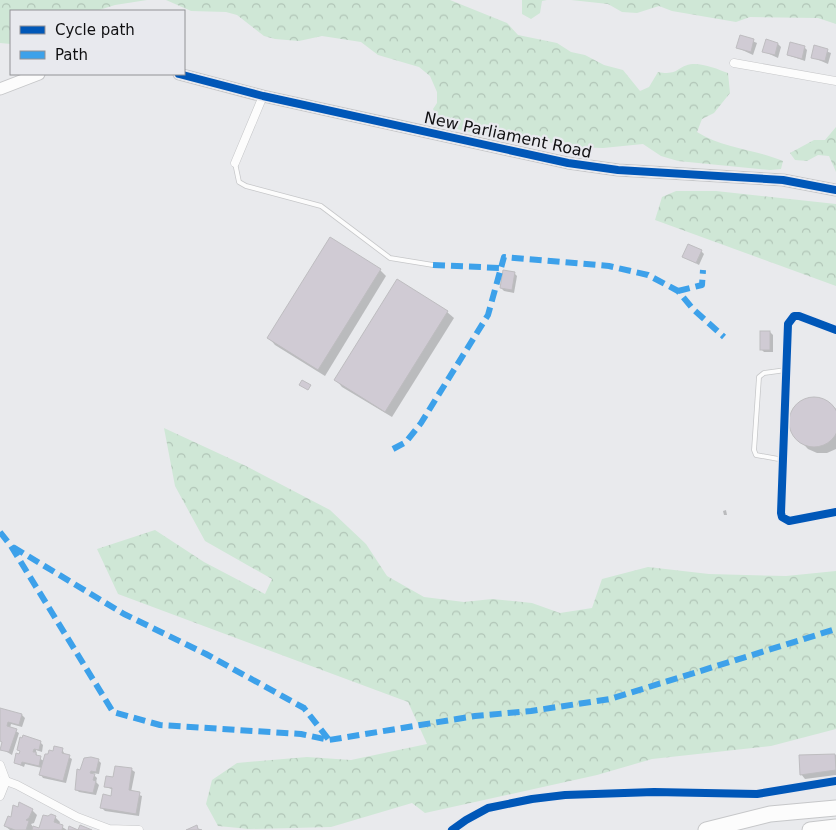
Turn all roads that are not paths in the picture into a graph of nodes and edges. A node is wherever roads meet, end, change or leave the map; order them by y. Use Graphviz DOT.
graph roads {
  1 [pos="734,62"];
  2 [pos="36,75"];
  3 [pos="183,75"];
  4 [pos="836,81"];
  5 [pos="0,89"];
  6 [pos="263,96"];
  7 [pos="235,163"];
  8 [pos="834,190"];
  9 [pos="433,265"];
  10 [pos="836,330"];
  11 [pos="786,370"];
  12 [pos="784,460"];
  13 [pos="836,512"];
  14 [pos="0,765"];
  15 [pos="3,781"];
  16 [pos="836,781"];
  17 [pos="0,796"];
  18 [pos="836,808"];
  19 [pos="836,827"];
  20 [pos="139,830"];
  21 [pos="452,830"];
  22 [pos="706,830"];
  23 [pos="810,830"];
  1 -- 4 [label="street"];
  2 -- 5 [label="street"];
  3 -- 6 [label="street, New Parliament Road"];
  6 -- 7 [label="street"];
  6 -- 8 [label="street, New Parliament Road"];
  7 -- 9 [label="lane"];
  10 -- 11 [label="street"];
  11 -- 12 [label="street"];
  11 -- 12 [label="lane"];
  12 -- 13 [label="street"];
  14 -- 15 [label="street"];
  15 -- 17 [label="street"];
  15 -- 20 [label="street"];
  16 -- 21 [label="street"];
  18 -- 22 [label="highway"];
  19 -- 23 [label="highway"];
}
